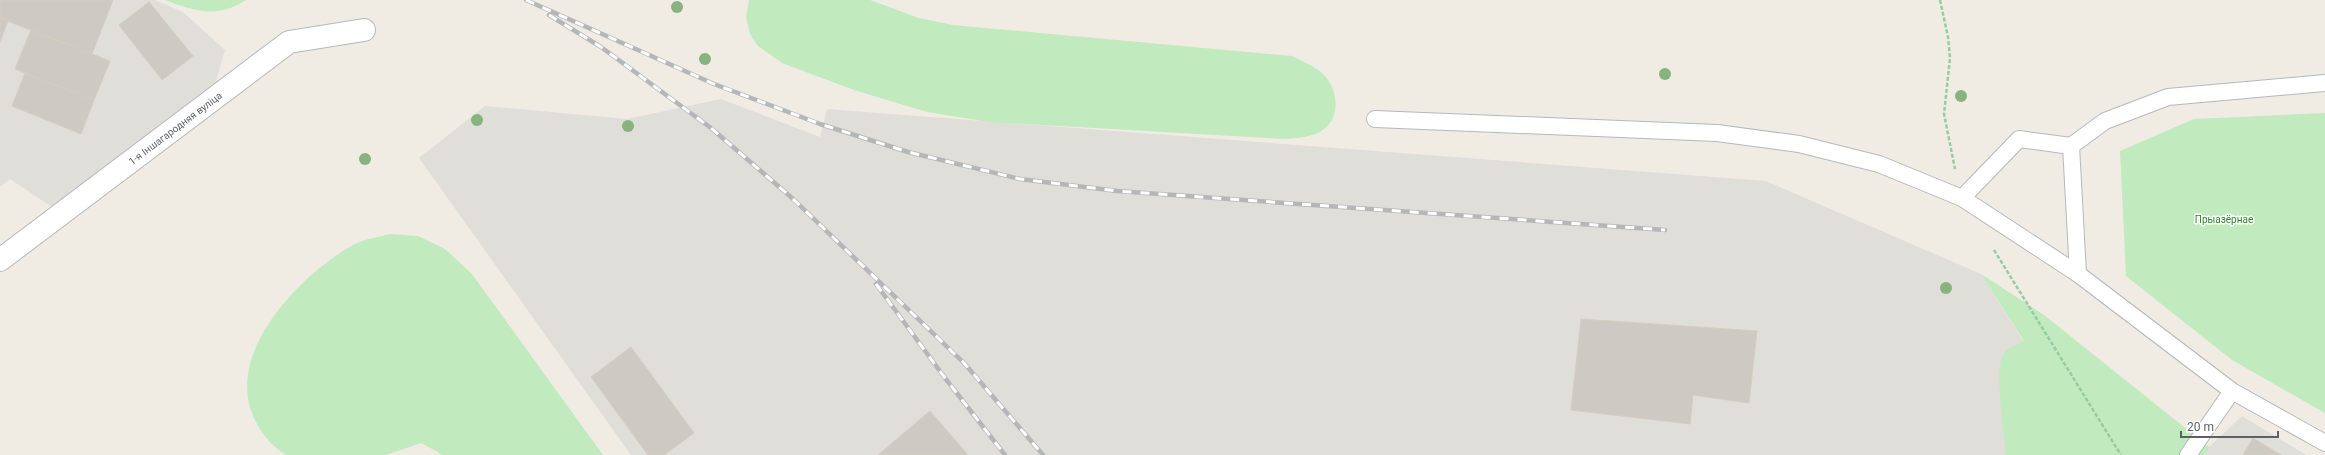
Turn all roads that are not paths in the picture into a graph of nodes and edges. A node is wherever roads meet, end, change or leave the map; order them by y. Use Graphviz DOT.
graph roads {
  1 [pos="364,30"];
  2 [pos="2325,83"];
  3 [pos="1375,119"];
  4 [pos="2071,146"];
  5 [pos="1962,198"];
  6 [pos="0,260"];
  7 [pos="2078,274"];
  8 [pos="2232,391"];
  9 [pos="2325,443"];
  10 [pos="2188,455"];
  1 -- 6 [label="street, 1-я Іншагародняя вуліца"];
  2 -- 4 [label="lane"];
  3 -- 5 [label="lane"];
  4 -- 5 [label="lane"];
  4 -- 7 [label="lane"];
  5 -- 7 [label="lane"];
  7 -- 8 [label="lane"];
  8 -- 9 [label="lane"];
  8 -- 10 [label="lane"];
}
